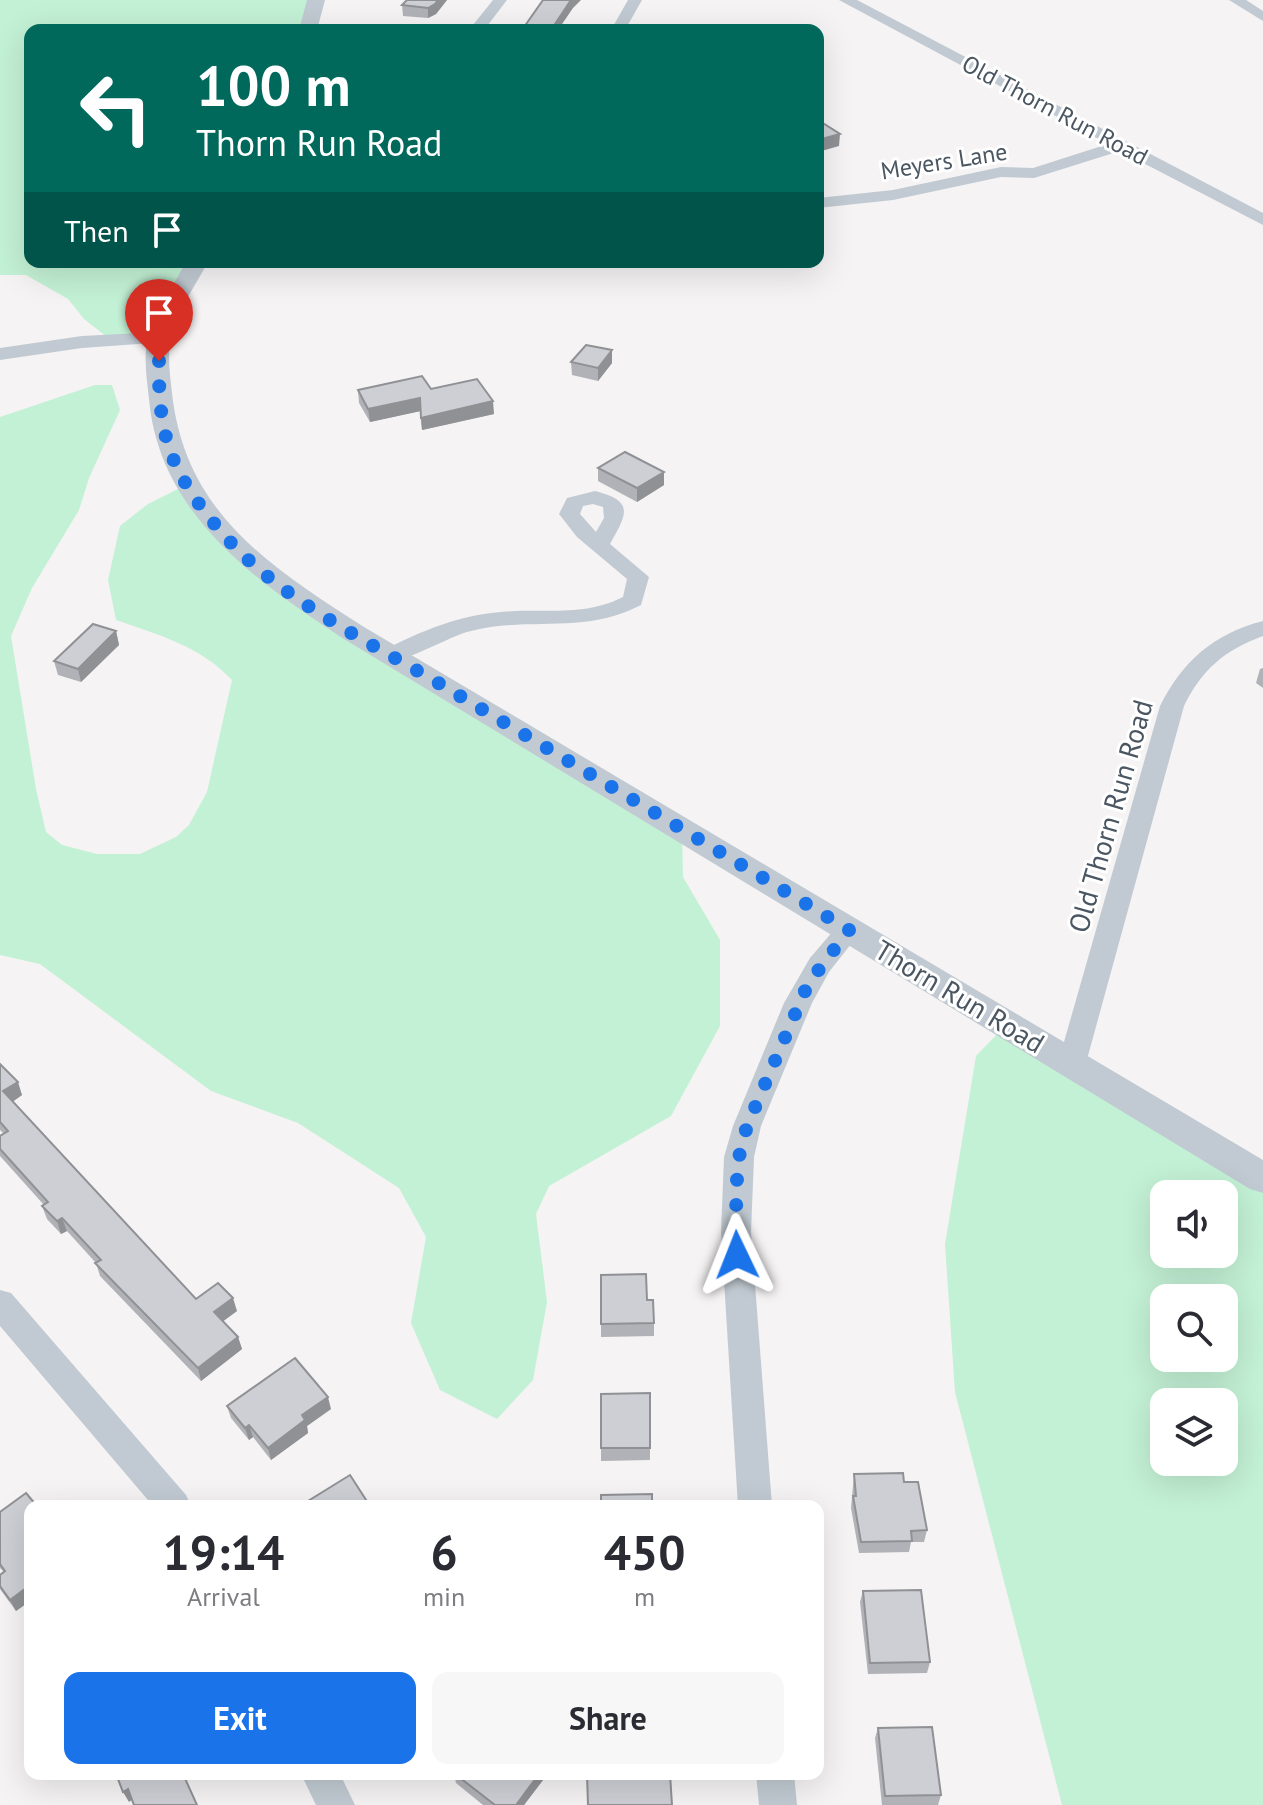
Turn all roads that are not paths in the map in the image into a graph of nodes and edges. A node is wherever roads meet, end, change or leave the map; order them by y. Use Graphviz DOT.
graph roads {
  1 [pos="316,0"];
  2 [pos="500,0"];
  3 [pos="635,0"];
  4 [pos="846,0"];
  5 [pos="1236,0"];
  6 [pos="1263,17"];
  7 [pos="310,24"];
  8 [pos="481,24"];
  9 [pos="621,24"];
  10 [pos="1122,145"];
  11 [pos="824,202"];
  12 [pos="1263,220"];
  13 [pos="194,268"];
  14 [pos="159,338"];
  15 [pos="0,354"];
  16 [pos="599,545"];
  17 [pos="1263,628"];
  18 [pos="392,655"];
  19 [pos="849,930"];
  20 [pos="1072,1063"];
  21 [pos="1263,1178"];
  22 [pos="0,1303"];
  23 [pos="169,1500"];
  24 [pos="755,1500"];
  25 [pos="323,1780"];
  26 [pos="776,1780"];
  27 [pos="336,1805"];
  28 [pos="778,1805"];
  1 -- 7 [label="street"];
  2 -- 8 [label="street"];
  3 -- 9 [label="street"];
  4 -- 10 [label="street, Old Thorn Run Road"];
  5 -- 6 [label="street"];
  10 -- 11 [label="street, Meyers Lane"];
  10 -- 12 [label="street, Old Thorn Run Road"];
  13 -- 14 [label="street, Thorn Run Road"];
  14 -- 15 [label="street"];
  14 -- 18 [label="street, Thorn Run Road"];
  16 -- 18 [label="street"];
  17 -- 20 [label="street, Old Thorn Run Road"];
  18 -- 19 [label="street, Thorn Run Road"];
  19 -- 20 [label="street, Thorn Run Road"];
  19 -- 24 [label="street"];
  20 -- 21 [label="street, Thorn Run Road"];
  22 -- 23 [label="street"];
  25 -- 27 [label="street"];
  26 -- 28 [label="street"];
}
